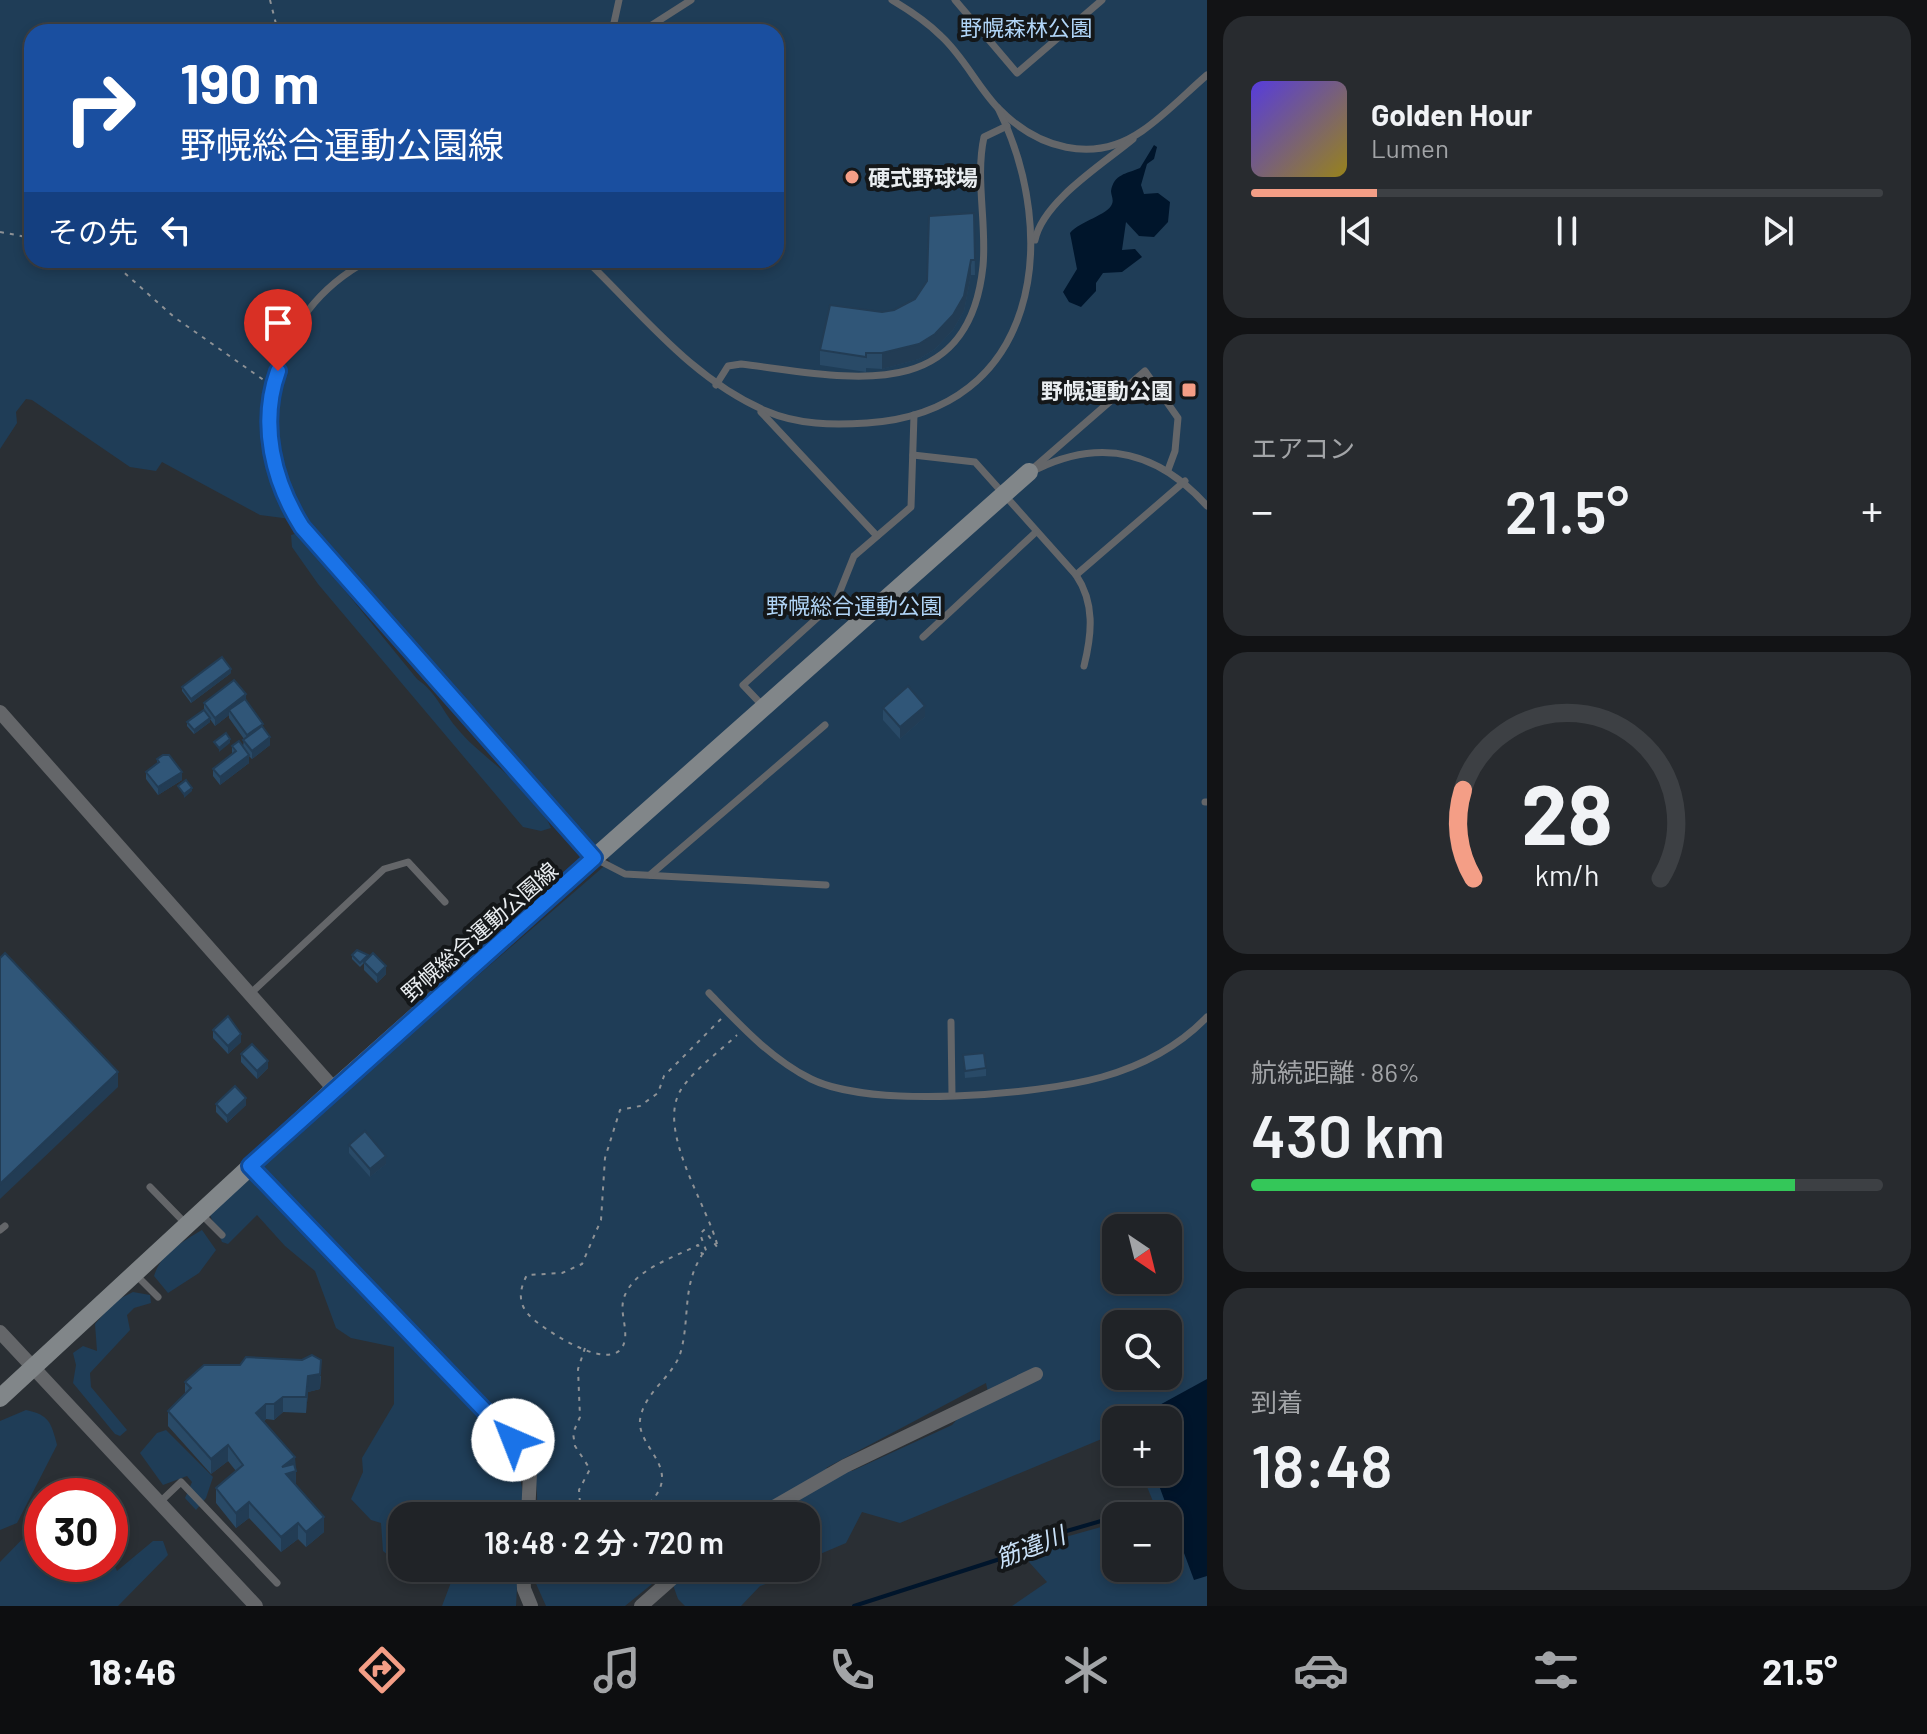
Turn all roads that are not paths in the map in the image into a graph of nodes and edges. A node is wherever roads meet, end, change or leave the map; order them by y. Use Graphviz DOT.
graph roads {
  1 [pos="619,0"];
  2 [pos="691,0"];
  3 [pos="892,0"];
  4 [pos="955,0"];
  5 [pos="1102,0"];
  6 [pos="614,24"];
  7 [pos="654,24"];
  8 [pos="1207,75"];
  9 [pos="998,108"];
  10 [pos="1007,126"];
  11 [pos="1141,132"];
  12 [pos="1033,246"];
  13 [pos="357,268"];
  14 [pos="594,268"];
  15 [pos="716,385"];
  16 [pos="756,406"];
  17 [pos="914,415"];
  18 [pos="913,455"];
  19 [pos="1168,470"];
  20 [pos="1029,472"];
  21 [pos="1185,481"];
  22 [pos="1003,495"];
  23 [pos="1207,506"];
  24 [pos="1036,532"];
  25 [pos="877,536"];
  26 [pos="1076,575"];
  27 [pos="923,637"];
  28 [pos="1084,666"];
  29 [pos="765,708"];
  30 [pos="0,712"];
  31 [pos="825,725"];
  32 [pos="594,858"];
  33 [pos="650,875"];
  34 [pos="826,885"];
  35 [pos="445,902"];
  36 [pos="709,993"];
  37 [pos="250,994"];
  38 [pos="1207,1017"];
  39 [pos="951,1022"];
  40 [pos="334,1089"];
  41 [pos="952,1095"];
  42 [pos="250,1166"];
  43 [pos="150,1187"];
  44 [pos="193,1218"];
  45 [pos="222,1235"];
  46 [pos="133,1272"];
  47 [pos="158,1297"];
  48 [pos="0,1332"];
  49 [pos="33,1367"];
  50 [pos="1036,1374"];
  51 [pos="0,1398"];
  52 [pos="160,1502"];
  53 [pos="529,1502"];
  54 [pos="782,1502"];
  55 [pos="526,1582"];
  56 [pos="668,1582"];
  57 [pos="277,1583"];
  58 [pos="256,1606"];
  59 [pos="531,1606"];
  60 [pos="641,1606"];
  1 -- 6 [label="lane"];
  2 -- 7 [label="lane"];
  3 -- 9 [label="lane"];
  4 -- 5 [label="lane"];
  8 -- 11 [label="lane"];
  9 -- 10 [label="lane"];
  9 -- 11 [label="lane"];
  10 -- 12 [label="lane"];
  10 -- 15 [label="lane"];
  11 -- 12 [label="lane"];
  12 -- 17 [label="lane"];
  13 -- 32 [label="lane"];
  14 -- 15 [label="lane"];
  15 -- 16 [label="lane"];
  16 -- 17 [label="lane"];
  16 -- 25 [label="lane"];
  17 -- 18 [label="lane"];
  18 -- 22 [label="lane"];
  18 -- 25 [label="lane"];
  19 -- 20 [label="lane"];
  19 -- 20 [label="lane"];
  19 -- 21 [label="lane"];
  20 -- 22 [label="main road, 野幌総合運動公園線"];
  21 -- 23 [label="lane"];
  21 -- 26 [label="lane"];
  22 -- 24 [label="lane"];
  22 -- 29 [label="main road, 野幌総合運動公園線"];
  24 -- 26 [label="lane"];
  24 -- 27 [label="lane"];
  25 -- 29 [label="lane"];
  26 -- 28 [label="lane"];
  29 -- 32 [label="main road, 野幌総合運動公園線"];
  30 -- 37 [label="street"];
  31 -- 33 [label="lane"];
  32 -- 33 [label="lane"];
  32 -- 40 [label="main road, 野幌総合運動公園線"];
  33 -- 34 [label="lane"];
  35 -- 37 [label="lane"];
  36 -- 41 [label="lane"];
  37 -- 40 [label="street"];
  38 -- 41 [label="lane"];
  39 -- 41 [label="lane"];
  40 -- 42 [label="main road, 野幌総合運動公園線"];
  42 -- 44 [label="main road, 野幌総合運動公園線"];
  42 -- 53 [label="street"];
  43 -- 44 [label="lane"];
  44 -- 45 [label="lane"];
  44 -- 46 [label="main road, 野幌総合運動公園線"];
  46 -- 47 [label="lane"];
  46 -- 49 [label="main road, 野幌総合運動公園線"];
  48 -- 49 [label="street"];
  49 -- 51 [label="main road, 野幌総合運動公園線"];
  49 -- 52 [label="street"];
  50 -- 54 [label="street"];
  52 -- 57 [label="lane"];
  52 -- 58 [label="street"];
  55 -- 59 [label="street"];
  56 -- 60 [label="street"];
}
